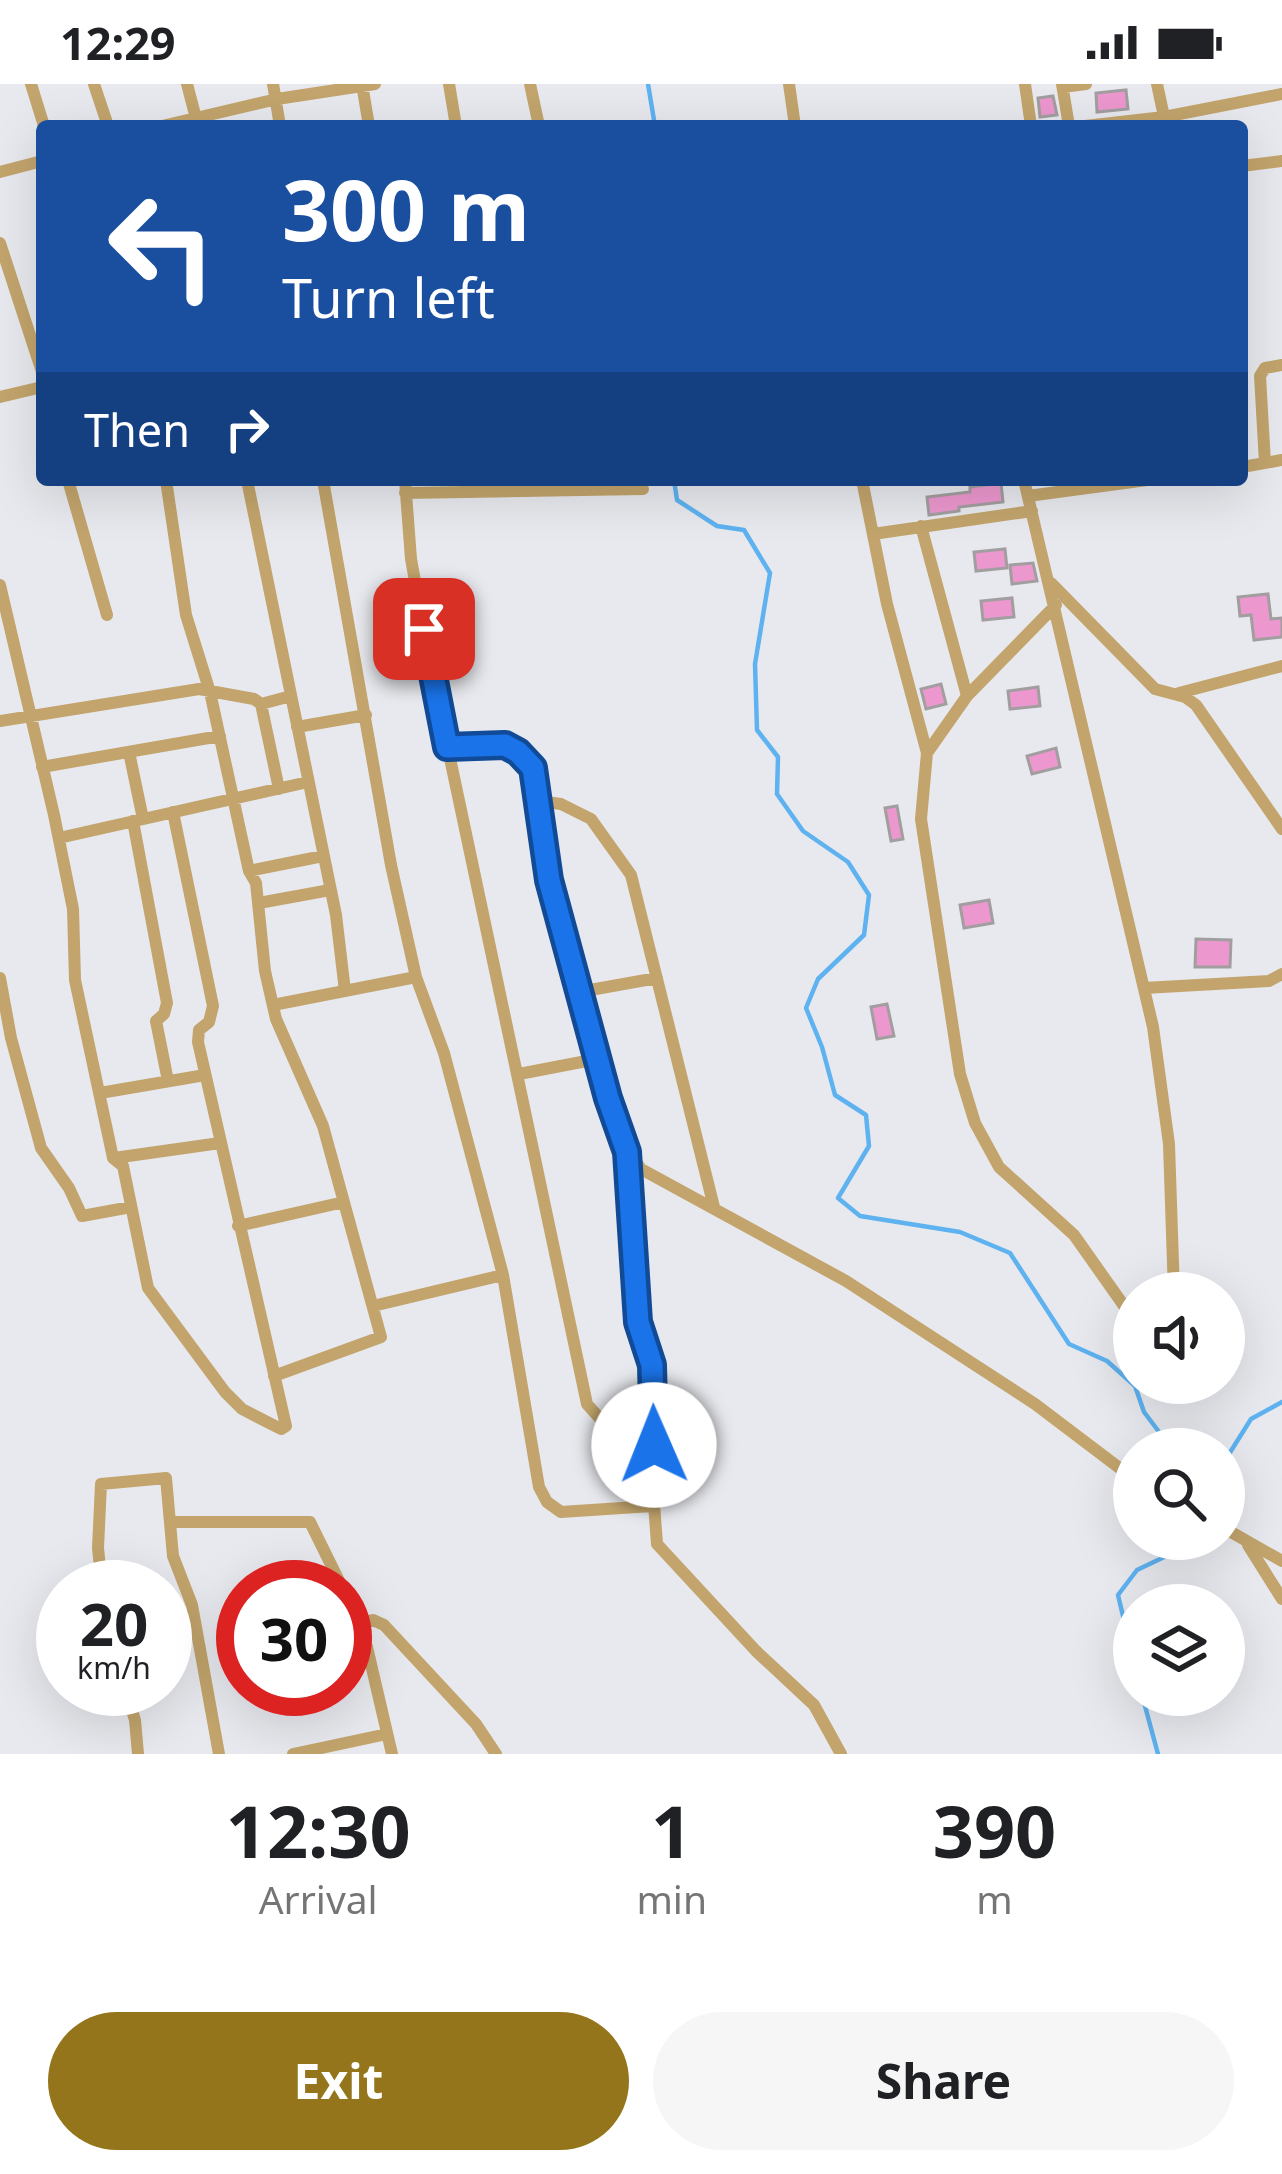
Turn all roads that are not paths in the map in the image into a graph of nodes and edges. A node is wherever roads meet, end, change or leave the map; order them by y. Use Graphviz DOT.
graph roads {
  1 [pos="32,84"];
  2 [pos="94,84"];
  3 [pos="187,84"];
  4 [pos="273,84"];
  5 [pos="449,84"];
  6 [pos="530,84"];
  7 [pos="789,84"];
  8 [pos="1024,84"];
  9 [pos="1086,84"];
  10 [pos="1157,84"];
  11 [pos="366,85"];
  12 [pos="1062,86"];
  13 [pos="1282,94"];
  14 [pos="277,100"];
  15 [pos="42,120"];
  16 [pos="106,120"];
  17 [pos="197,120"];
  18 [pos="201,120"];
  19 [pos="279,120"];
  20 [pos="369,120"];
  21 [pos="455,120"];
  22 [pos="538,120"];
  23 [pos="794,120"];
  24 [pos="1030,120"];
  25 [pos="1068,120"];
  26 [pos="1165,120"];
  27 [pos="1173,120"];
  28 [pos="1282,161"];
  29 [pos="36,163"];
  30 [pos="1248,165"];
  31 [pos="0,172"];
  32 [pos="0,243"];
  33 [pos="36,354"];
  34 [pos="1282,365"];
  35 [pos="36,392"];
  36 [pos="0,397"];
  37 [pos="1282,460"];
  38 [pos="1265,464"];
  39 [pos="1248,466"];
  40 [pos="70,486"];
  41 [pos="167,486"];
  42 [pos="248,486"];
  43 [pos="324,486"];
  44 [pos="863,486"];
  45 [pos="1026,486"];
  46 [pos="1116,486"];
  47 [pos="405,487"];
  48 [pos="643,489"];
  49 [pos="1030,504"];
  50 [pos="921,526"];
  51 [pos="873,534"];
  52 [pos="1050,582"];
  53 [pos="0,585"];
  54 [pos="1055,604"];
  55 [pos="107,615"];
  56 [pos="4,622"];
  57 [pos="1282,666"];
  58 [pos="210,692"];
  59 [pos="1174,694"];
  60 [pos="291,696"];
  61 [pos="967,696"];
  62 [pos="261,704"];
  63 [pos="366,716"];
  64 [pos="29,717"];
  65 [pos="0,721"];
  66 [pos="297,727"];
  67 [pos="220,736"];
  68 [pos="447,747"];
  69 [pos="129,752"];
  70 [pos="927,753"];
  71 [pos="42,767"];
  72 [pos="308,782"];
  73 [pos="278,789"];
  74 [pos="233,799"];
  75 [pos="538,801"];
  76 [pos="173,812"];
  77 [pos="138,820"];
  78 [pos="1282,829"];
  79 [pos="59,838"];
  80 [pos="323,856"];
  81 [pos="249,872"];
  82 [pos="330,890"];
  83 [pos="259,903"];
  84 [pos="1282,974"];
  85 [pos="416,977"];
  86 [pos="0,978"];
  87 [pos="657,978"];
  88 [pos="1144,988"];
  89 [pos="345,991"];
  90 [pos="579,992"];
  91 [pos="273,1005"];
  92 [pos="5,1038"];
  93 [pos="597,1059"];
  94 [pos="519,1074"];
  95 [pos="205,1075"];
  96 [pos="168,1081"];
  97 [pos="100,1093"];
  98 [pos="220,1143"];
  99 [pos="627,1152"];
  100 [pos="112,1158"];
  101 [pos="344,1202"];
  102 [pos="131,1207"];
  103 [pos="714,1207"];
  104 [pos="238,1226"];
  105 [pos="1173,1272"];
  106 [pos="503,1275"];
  107 [pos="1113,1290"];
  108 [pos="373,1306"];
  109 [pos="274,1376"];
  110 [pos="1113,1464"];
  111 [pos="652,1477"];
  112 [pos="652,1506"];
  113 [pos="171,1522"];
  114 [pos="1245,1543"];
  115 [pos="1248,1545"];
  116 [pos="99,1560"];
  117 [pos="329,1560"];
  118 [pos="1282,1561"];
  119 [pos="1282,1600"];
  120 [pos="372,1620"];
  121 [pos="372,1675"];
  122 [pos="134,1716"];
  123 [pos="387,1734"];
  124 [pos="138,1754"];
  125 [pos="219,1754"];
  126 [pos="293,1754"];
  127 [pos="392,1754"];
  128 [pos="496,1754"];
  129 [pos="841,1754"];
  1 -- 15 [label="street"];
  2 -- 16 [label="street"];
  3 -- 17 [label="street"];
  4 -- 14 [label="street"];
  5 -- 21 [label="street"];
  6 -- 22 [label="street"];
  7 -- 23 [label="street"];
  8 -- 24 [label="street"];
  9 -- 12 [label="street"];
  10 -- 26 [label="street"];
  11 -- 14 [label="street"];
  11 -- 20 [label="street"];
  12 -- 25 [label="street"];
  13 -- 27 [label="street"];
  14 -- 18 [label="street"];
  14 -- 19 [label="street"];
  28 -- 30 [label="street"];
  29 -- 31 [label="street"];
  32 -- 33 [label="street"];
  34 -- 38 [label="street"];
  35 -- 36 [label="street"];
  37 -- 38 [label="street"];
  38 -- 39 [label="street"];
  40 -- 55 [label="street"];
  41 -- 58 [label="street"];
  42 -- 60 [label="street"];
  43 -- 63 [label="street"];
  44 -- 51 [label="street"];
  45 -- 49 [label="street"];
  46 -- 49 [label="street"];
  47 -- 48 [label="street"];
  47 -- 68 [label="street"];
  49 -- 50 [label="street"];
  49 -- 52 [label="street"];
  50 -- 51 [label="street"];
  50 -- 61 [label="street"];
  51 -- 70 [label="street"];
  52 -- 54 [label="street"];
  52 -- 59 [label="street"];
  53 -- 56 [label="street"];
  54 -- 61 [label="street"];
  54 -- 88 [label="street"];
  56 -- 64 [label="street"];
  57 -- 59 [label="street"];
  58 -- 62 [label="street"];
  58 -- 64 [label="street"];
  58 -- 67 [label="street"];
  59 -- 78 [label="street"];
  60 -- 62 [label="street"];
  60 -- 66 [label="street"];
  61 -- 70 [label="street"];
  62 -- 73 [label="street"];
  63 -- 66 [label="street"];
  63 -- 85 [label="street"];
  64 -- 65 [label="street"];
  64 -- 71 [label="street"];
  66 -- 72 [label="street"];
  67 -- 69 [label="street"];
  67 -- 74 [label="street"];
  68 -- 75 [label="street"];
  68 -- 94 [label="street"];
  69 -- 71 [label="street"];
  69 -- 77 [label="street"];
  70 -- 107 [label="street"];
  71 -- 79 [label="street"];
  72 -- 73 [label="street"];
  72 -- 80 [label="street"];
  73 -- 74 [label="street"];
  74 -- 76 [label="street"];
  74 -- 81 [label="street"];
  75 -- 87 [label="street"];
  75 -- 90 [label="street"];
  76 -- 77 [label="street"];
  76 -- 95 [label="street"];
  77 -- 79 [label="street"];
  77 -- 96 [label="street"];
  79 -- 97 [label="street"];
  80 -- 81 [label="street"];
  80 -- 82 [label="street"];
  81 -- 83 [label="street"];
  82 -- 83 [label="street"];
  82 -- 89 [label="street"];
  83 -- 91 [label="street"];
  84 -- 88 [label="street"];
  85 -- 89 [label="street"];
  85 -- 106 [label="street"];
  86 -- 92 [label="street"];
  87 -- 90 [label="street"];
  87 -- 103 [label="street"];
  88 -- 105 [label="street"];
  89 -- 91 [label="street"];
  90 -- 93 [label="street"];
  91 -- 101 [label="street"];
  92 -- 102 [label="street"];
  93 -- 94 [label="street"];
  93 -- 99 [label="street"];
  94 -- 111 [label="street"];
  95 -- 96 [label="street"];
  95 -- 98 [label="street"];
  96 -- 97 [label="street"];
  97 -- 100 [label="street"];
  98 -- 100 [label="street"];
  98 -- 104 [label="street"];
  99 -- 103 [label="street"];
  99 -- 111 [label="street"];
  100 -- 102 [label="street"];
  101 -- 104 [label="street"];
  101 -- 108 [label="street"];
  102 -- 109 [label="street"];
  103 -- 110 [label="street"];
  104 -- 109 [label="street"];
  106 -- 108 [label="street"];
  106 -- 112 [label="street"];
  108 -- 109 [label="street"];
  111 -- 112 [label="street"];
  112 -- 129 [label="street"];
  113 -- 116 [label="street"];
  113 -- 117 [label="street"];
  113 -- 125 [label="street"];
  114 -- 115 [label="street"];
  115 -- 118 [label="street"];
  115 -- 119 [label="street"];
  120 -- 128 [label="street"];
  121 -- 123 [label="street"];
  122 -- 124 [label="street"];
  123 -- 126 [label="street"];
  123 -- 127 [label="street"];
}
